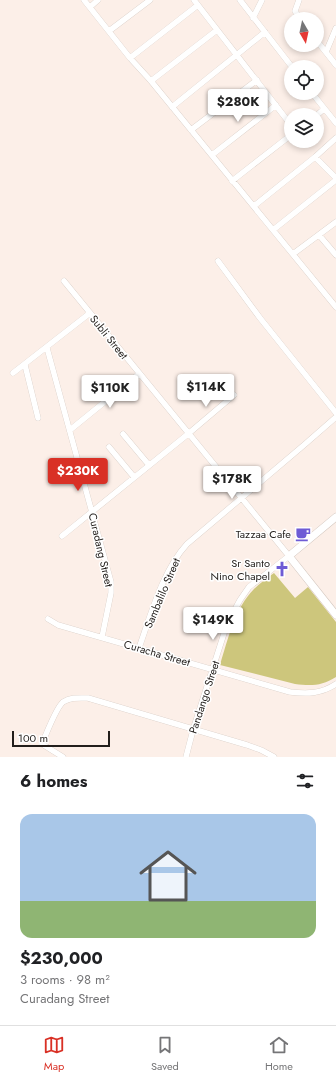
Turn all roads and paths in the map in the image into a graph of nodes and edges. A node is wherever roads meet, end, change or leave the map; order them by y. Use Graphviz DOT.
graph roads {
  1 [pos="84,0"];
  2 [pos="98,0"];
  3 [pos="150,0"];
  4 [pos="240,0"];
  5 [pos="262,0"];
  6 [pos="299,0"];
  7 [pos="196,2"];
  8 [pos="90,7"];
  9 [pos="296,12"];
  10 [pos="254,18"];
  11 [pos="336,28"];
  12 [pos="217,30"];
  13 [pos="109,31"];
  14 [pos="265,32"];
  15 [pos="324,50"];
  16 [pos="326,52"];
  17 [pos="236,54"];
  18 [pos="130,58"];
  19 [pos="287,60"];
  20 [pos="336,65"];
  21 [pos="257,80"];
  22 [pos="151,81"];
  23 [pos="276,105"];
  24 [pos="172,107"];
  25 [pos="324,109"];
  26 [pos="284,116"];
  27 [pos="336,123"];
  28 [pos="191,130"];
  29 [pos="336,138"];
  30 [pos="284,140"];
  31 [pos="212,155"];
  32 [pos="315,157"];
  33 [pos="336,179"];
  34 [pos="232,181"];
  35 [pos="254,206"];
  36 [pos="336,222"];
  37 [pos="273,230"];
  38 [pos="319,235"];
  39 [pos="293,254"];
  40 [pos="336,255"];
  41 [pos="218,261"];
  42 [pos="64,281"];
  43 [pos="336,307"];
  44 [pos="90,313"];
  45 [pos="47,348"];
  46 [pos="25,365"];
  47 [pos="13,373"];
  48 [pos="139,374"];
  49 [pos="234,395"];
  50 [pos="336,413"];
  51 [pos="336,417"];
  52 [pos="38,418"];
  53 [pos="70,430"];
  54 [pos="123,434"];
  55 [pos="188,434"];
  56 [pos="109,447"];
  57 [pos="150,465"];
  58 [pos="134,478"];
  59 [pos="242,497"];
  60 [pos="92,511"];
  61 [pos="336,517"];
  62 [pos="62,536"];
  63 [pos="289,556"];
  64 [pos="336,615"];
  65 [pos="48,619"];
  66 [pos="102,637"];
  67 [pos="139,648"];
  68 [pos="213,669"];
  69 [pos="336,684"];
  70 [pos="193,730"];
  71 [pos="63,757"];
  72 [pos="186,757"];
  73 [pos="274,757"];
  1 -- 8 [label="street"];
  2 -- 8 [label="street"];
  3 -- 13 [label="street"];
  4 -- 10 [label="street"];
  5 -- 10 [label="street"];
  6 -- 9 [label="street"];
  7 -- 12 [label="street"];
  7 -- 18 [label="street"];
  8 -- 13 [label="street"];
  10 -- 14 [label="street"];
  11 -- 16 [label="street"];
  12 -- 17 [label="street"];
  12 -- 22 [label="street"];
  13 -- 18 [label="street"];
  14 -- 17 [label="street"];
  14 -- 19 [label="street"];
  15 -- 16 [label="street"];
  16 -- 20 [label="street"];
  17 -- 21 [label="street"];
  17 -- 24 [label="street"];
  18 -- 22 [label="street"];
  21 -- 23 [label="street"];
  21 -- 28 [label="street"];
  22 -- 24 [label="street"];
  23 -- 26 [label="street"];
  23 -- 31 [label="street"];
  24 -- 28 [label="street"];
  25 -- 27 [label="street"];
  28 -- 31 [label="street"];
  29 -- 32 [label="street"];
  30 -- 34 [label="street"];
  31 -- 34 [label="street"];
  32 -- 33 [label="street"];
  32 -- 35 [label="street"];
  33 -- 37 [label="street"];
  34 -- 35 [label="street"];
  35 -- 37 [label="street"];
  36 -- 38 [label="street"];
  37 -- 39 [label="street"];
  38 -- 39 [label="street"];
  38 -- 40 [label="street"];
  39 -- 43 [label="street"];
  41 -- 50 [label="street"];
  42 -- 44 [label="street, Subli Street"];
  44 -- 45 [label="street"];
  44 -- 48 [label="street, Subli Street"];
  45 -- 46 [label="street"];
  45 -- 53 [label="street, Curadang Street"];
  46 -- 47 [label="street"];
  46 -- 52 [label="street"];
  48 -- 53 [label="street"];
  48 -- 55 [label="street, Subli Street"];
  49 -- 55 [label="street"];
  51 -- 59 [label="street, Sambalilo Street"];
  53 -- 60 [label="street, Curadang Street"];
  54 -- 57 [label="street"];
  55 -- 57 [label="street"];
  55 -- 59 [label="street, Subli Street"];
  56 -- 58 [label="street"];
  57 -- 58 [label="street"];
  58 -- 60 [label="street"];
  59 -- 63 [label="street, Subli Street"];
  59 -- 67 [label="street, Sambalilo Street"];
  60 -- 62 [label="street"];
  60 -- 66 [label="street, Curadang Street"];
  61 -- 63 [label="street, Pandango Street"];
  63 -- 64 [label="street, Subli Street"];
  63 -- 68 [label="street, Pandango Street"];
  65 -- 66 [label="street, Curacha Street"];
  66 -- 67 [label="street, Curacha Street"];
  67 -- 68 [label="street, Curacha Street"];
  68 -- 69 [label="street, Curacha Street"];
  68 -- 70 [label="street, Pandango Street"];
  70 -- 71 [label="street"];
  70 -- 72 [label="street, Pandango Street"];
  70 -- 73 [label="street"];
}
